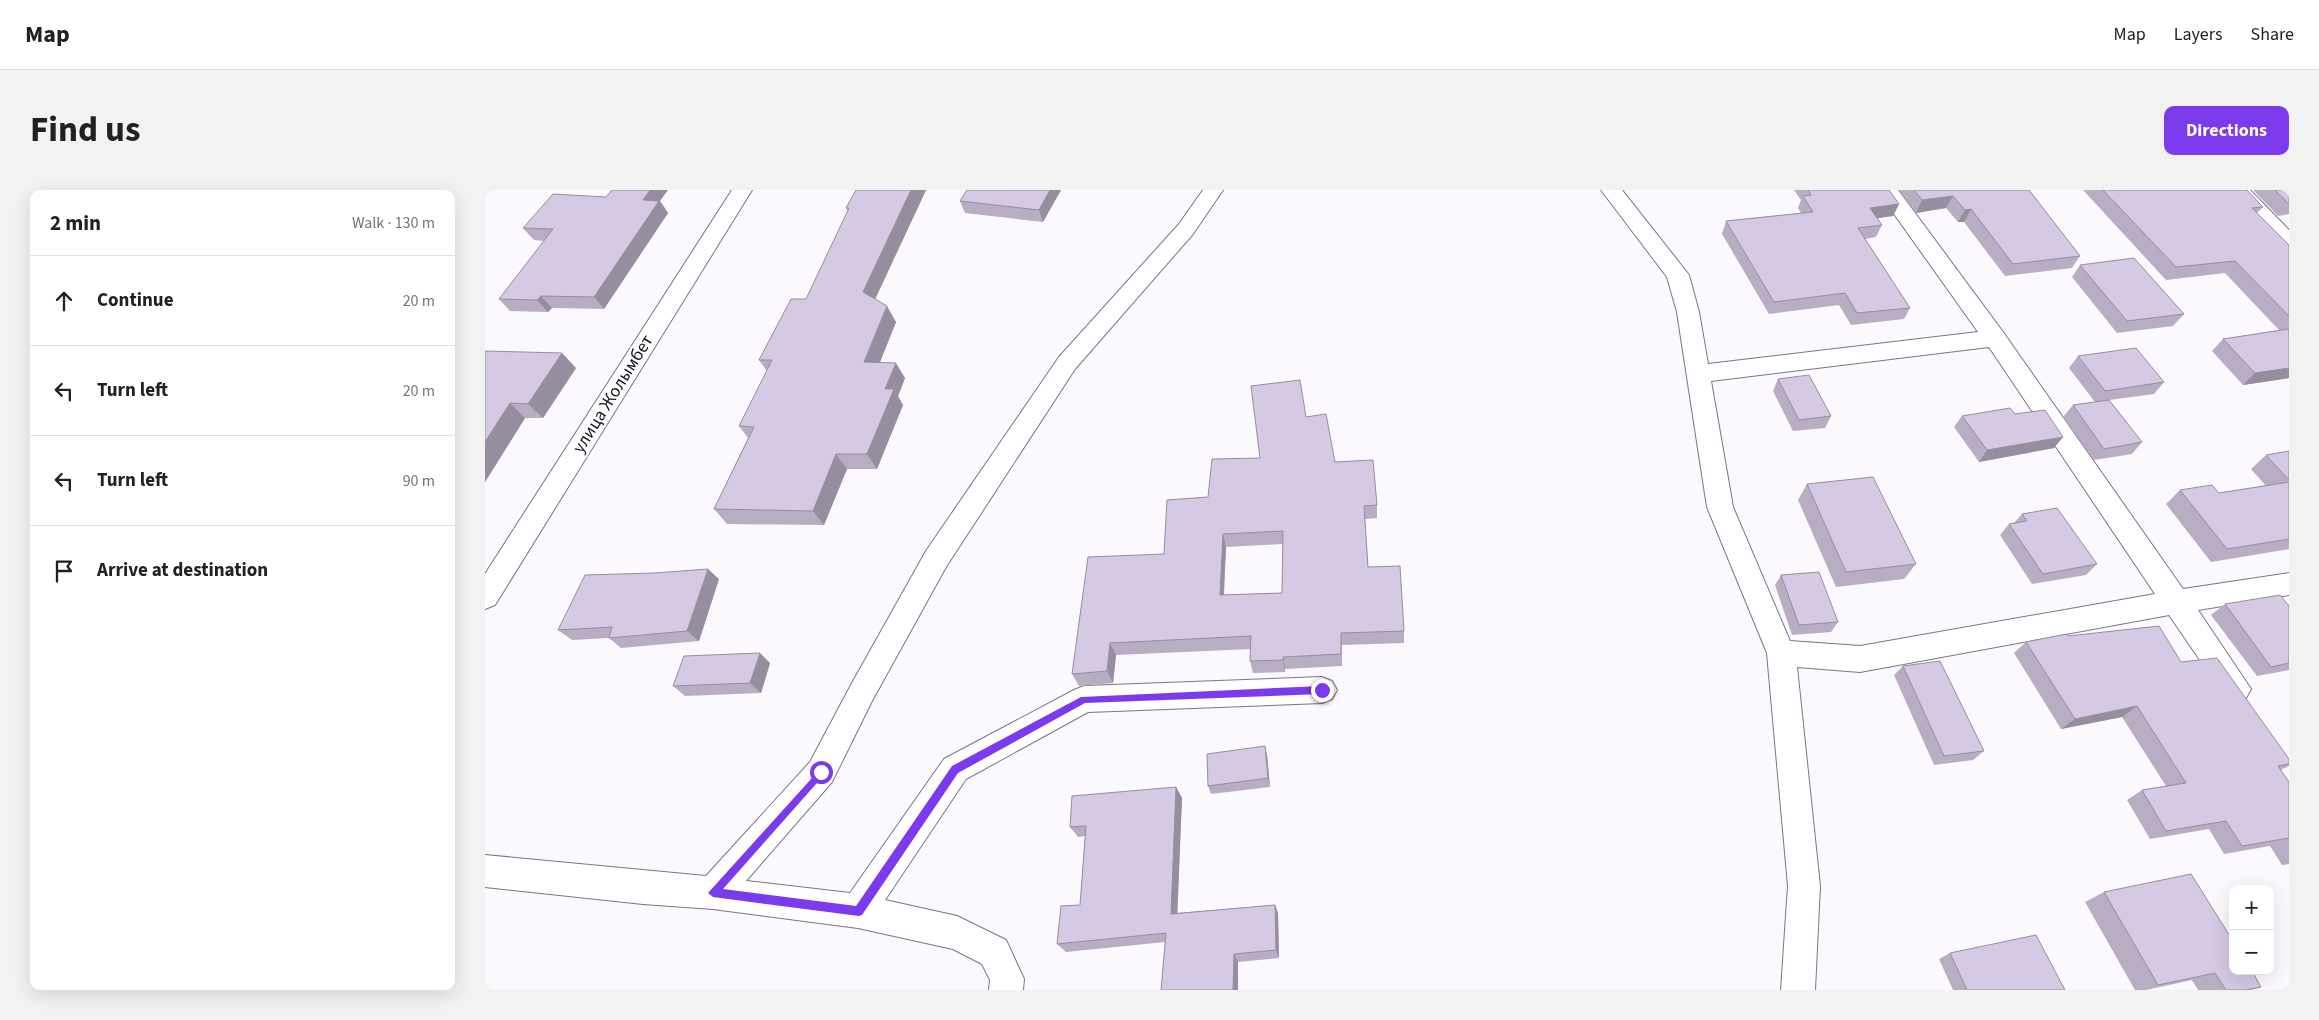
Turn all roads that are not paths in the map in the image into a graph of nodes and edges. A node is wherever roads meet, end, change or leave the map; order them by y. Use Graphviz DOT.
graph roads {
  1 [pos="742,190"];
  2 [pos="1213,190"];
  3 [pos="1611,190"];
  4 [pos="1887,190"];
  5 [pos="2238,190"];
  6 [pos="2289,242"];
  7 [pos="1995,338"];
  8 [pos="1698,374"];
  9 [pos="2289,584"];
  10 [pos="485,597"];
  11 [pos="2175,602"];
  12 [pos="1781,653"];
  13 [pos="1322,690"];
  14 [pos="2249,707"];
  15 [pos="485,871"];
  16 [pos="713,893"];
  17 [pos="859,912"];
  18 [pos="1006,990"];
  19 [pos="1798,990"];
  1 -- 10 [label="street, улица Жолымбет"];
  2 -- 16 [label="street"];
  3 -- 8 [label="street"];
  4 -- 7 [label="street"];
  5 -- 6 [label="street"];
  7 -- 8 [label="street"];
  7 -- 11 [label="street"];
  8 -- 12 [label="street"];
  9 -- 11 [label="street"];
  11 -- 12 [label="street"];
  11 -- 14 [label="street"];
  12 -- 19 [label="street"];
  13 -- 17 [label="street"];
  15 -- 16 [label="street"];
  16 -- 17 [label="street"];
  17 -- 18 [label="street"];
}
